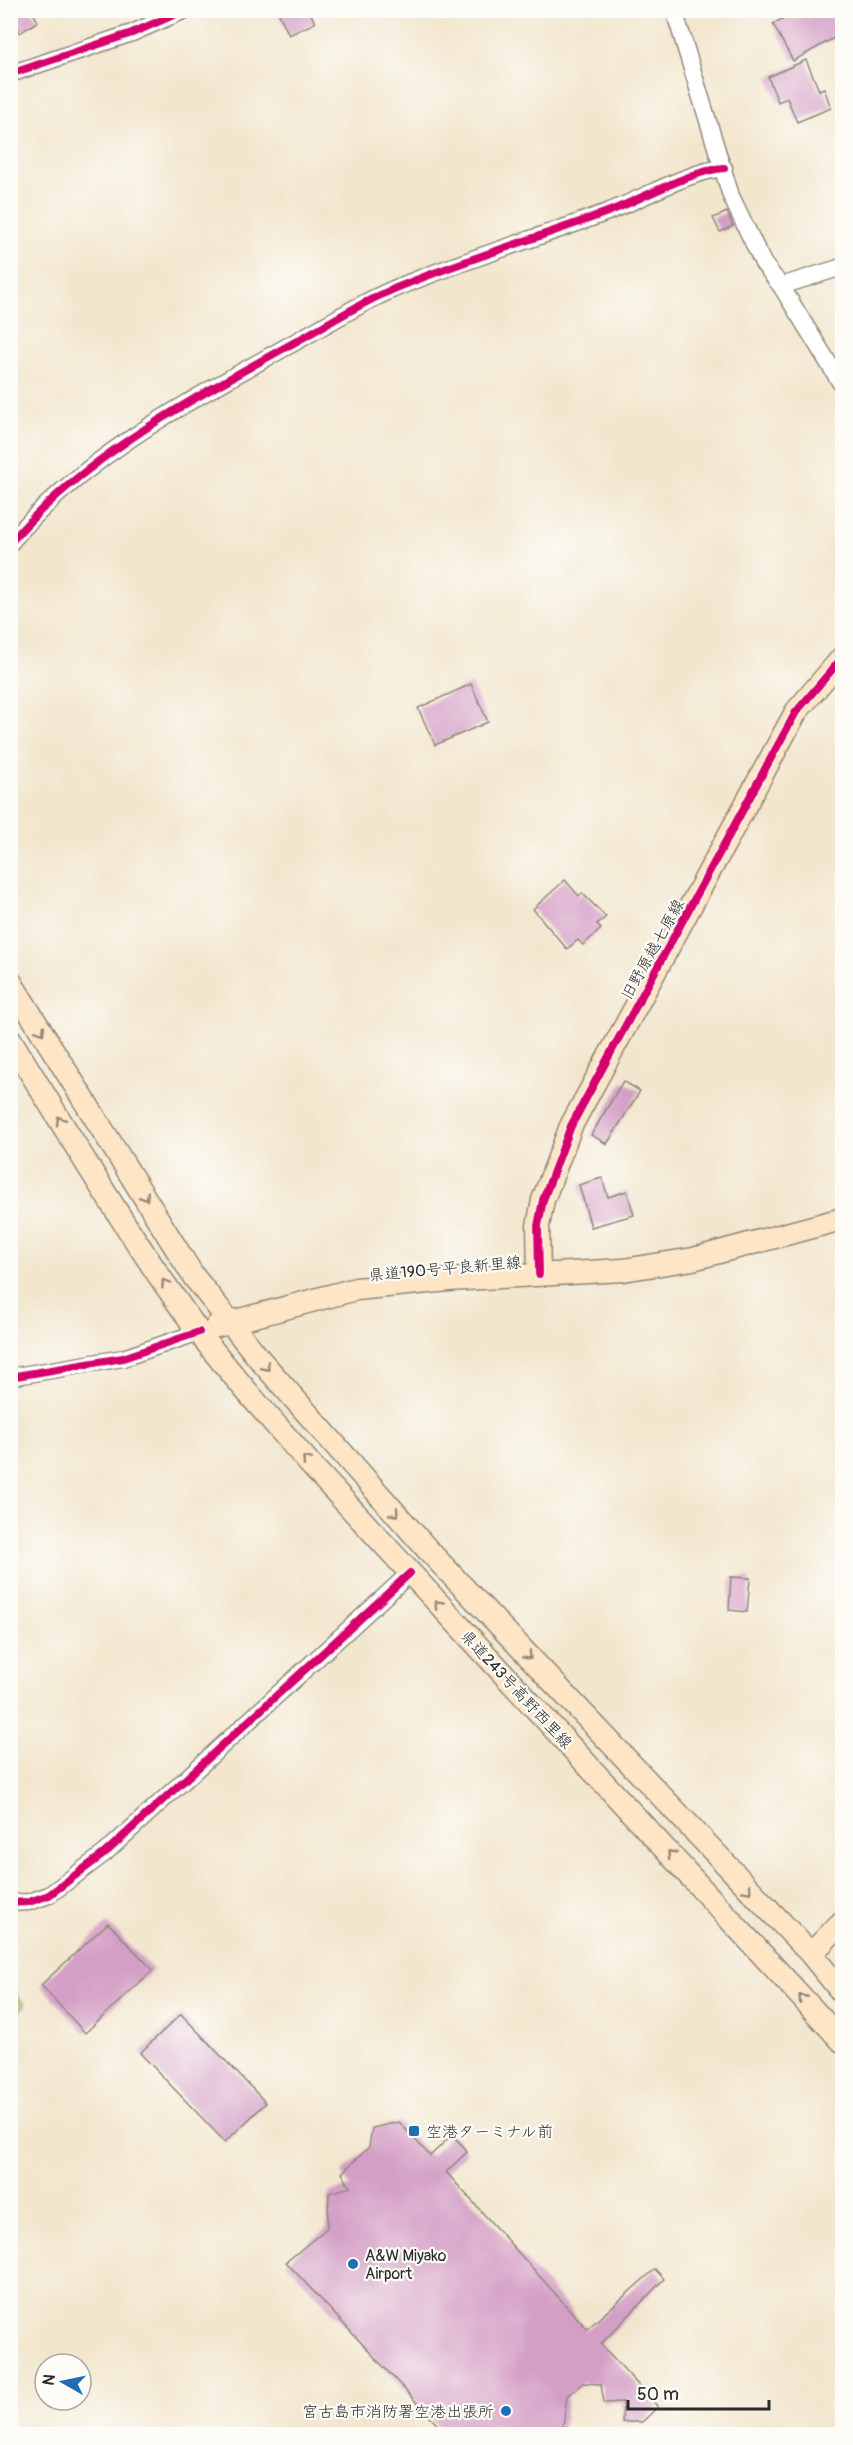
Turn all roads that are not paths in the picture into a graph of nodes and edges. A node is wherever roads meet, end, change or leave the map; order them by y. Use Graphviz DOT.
graph roads {
  1 [pos="185,10"];
  2 [pos="674,10"];
  3 [pos="10,74"];
  4 [pos="724,168"];
  5 [pos="843,267"];
  6 [pos="781,286"];
  7 [pos="843,385"];
  8 [pos="10,543"];
  9 [pos="843,658"];
  10 [pos="10,981"];
  11 [pos="10,1040"];
  12 [pos="843,1220"];
  13 [pos="539,1274"];
  14 [pos="228,1322"];
  15 [pos="199,1332"];
  16 [pos="10,1377"];
  17 [pos="410,1573"];
  18 [pos="10,1903"];
  19 [pos="843,1922"];
  20 [pos="811,1954"];
  21 [pos="843,1992"];
  22 [pos="843,2041"];
  1 -- 3 [label="street"];
  2 -- 4 [label="street"];
  4 -- 6 [label="street"];
  4 -- 8 [label="street"];
  5 -- 6 [label="street"];
  6 -- 7 [label="street"];
  9 -- 13 [label="main road, 旧野原越七原線"];
  10 -- 14 [label="main road, one-way"];
  15 -- 11 [label="main road, one-way"];
  12 -- 13 [label="main road, 県道190号平良新里線"];
  13 -- 14 [label="main road, 県道190号平良新里線"];
  14 -- 15 [label="main road, 県道190号平良新里線"];
  14 -- 20 [label="main road, 県道243号高野西里線, one-way"];
  15 -- 16 [label="street"];
  17 -- 15 [label="main road, 県道243号高野西里線, one-way"];
  17 -- 18 [label="street"];
  22 -- 17 [label="main road, 県道243号高野西里線, one-way"];
  19 -- 20 [label="main road"];
  20 -- 21 [label="main road, 県道243号高野西里線"];
}
